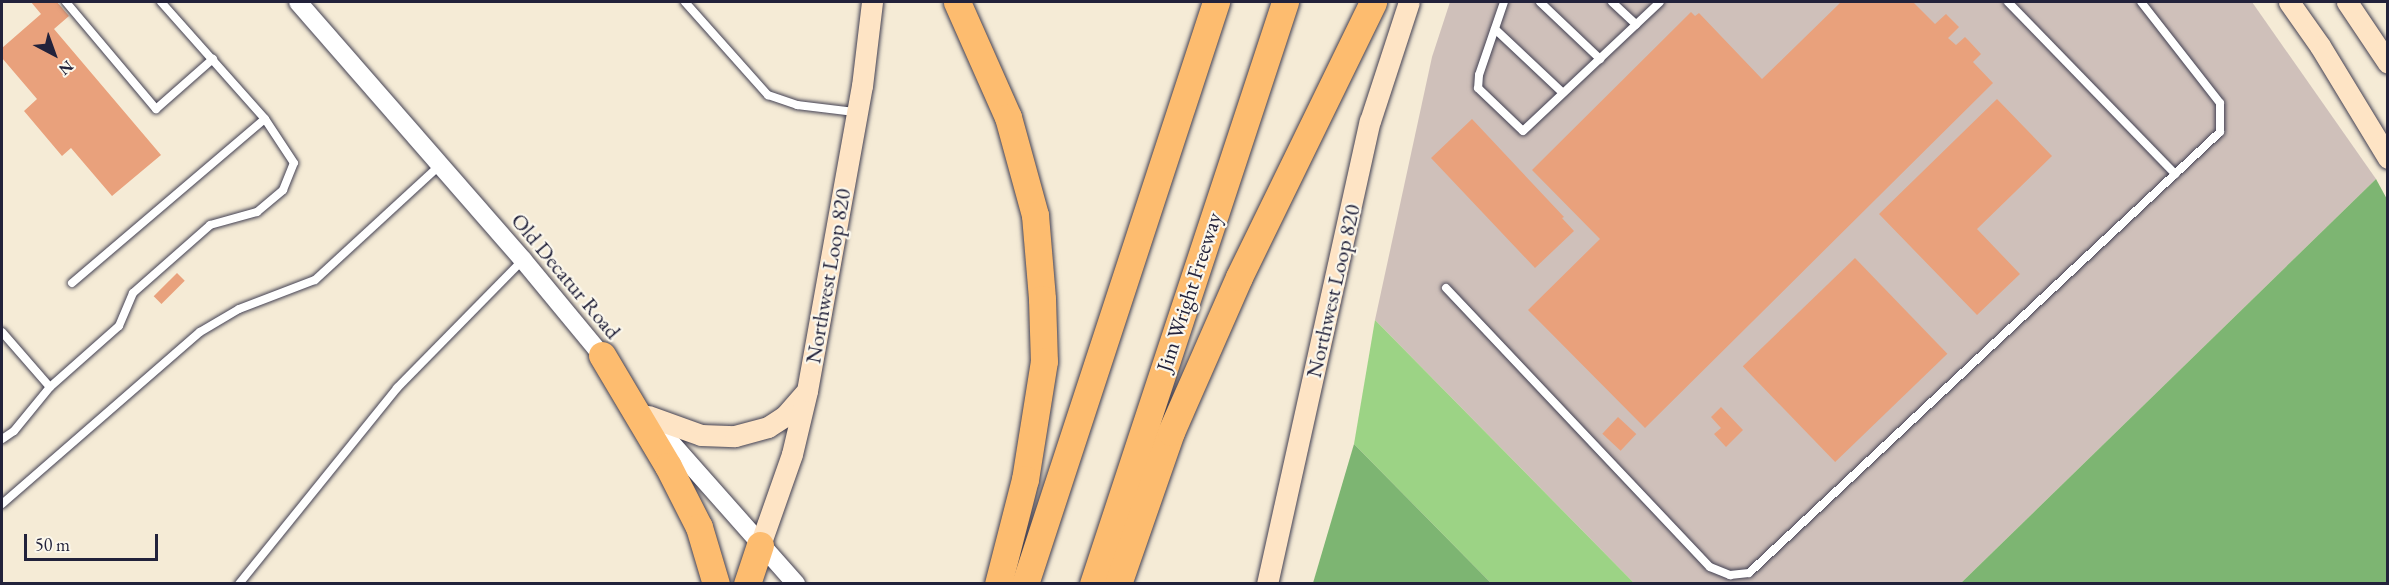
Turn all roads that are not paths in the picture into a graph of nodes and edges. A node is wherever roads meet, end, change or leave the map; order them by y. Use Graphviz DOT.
graph roads {
  1 [pos="66,2"];
  2 [pos="161,2"];
  3 [pos="298,2"];
  4 [pos="685,2"];
  5 [pos="872,2"];
  6 [pos="957,2"];
  7 [pos="1216,2"];
  8 [pos="1286,2"];
  9 [pos="1373,2"];
  10 [pos="1409,2"];
  11 [pos="1504,2"];
  12 [pos="1540,2"];
  13 [pos="1611,2"];
  14 [pos="1660,2"];
  15 [pos="2008,2"];
  16 [pos="2141,2"];
  17 [pos="2289,2"];
  18 [pos="2347,2"];
  19 [pos="1636,24"];
  20 [pos="1495,29"];
  21 [pos="213,59"];
  22 [pos="1600,59"];
  23 [pos="2388,63"];
  24 [pos="1563,93"];
  25 [pos="857,113"];
  26 [pos="265,118"];
  27 [pos="2388,158"];
  28 [pos="440,165"];
  29 [pos="2175,174"];
  30 [pos="523,260"];
  31 [pos="72,282"];
  32 [pos="1446,288"];
  33 [pos="2,332"];
  34 [pos="602,355"];
  35 [pos="50,387"];
  36 [pos="807,391"];
  37 [pos="648,416"];
  38 [pos="2,439"];
  39 [pos="2,504"];
  40 [pos="760,545"];
  41 [pos="239,584"];
  42 [pos="716,584"];
  43 [pos="747,584"];
  44 [pos="796,584"];
  45 [pos="998,584"];
  46 [pos="1024,584"];
  47 [pos="1093,584"];
  48 [pos="1118,584"];
  49 [pos="1268,584"];
  1 -- 21 [label="lane"];
  2 -- 21 [label="lane"];
  3 -- 28 [label="street, Old Decatur Road"];
  4 -- 25 [label="lane"];
  5 -- 25 [label="main road, Northwest Loop 820"];
  6 -- 45 [label="highway"];
  7 -- 46 [label="highway"];
  8 -- 47 [label="highway, Jim Wright Freeway"];
  9 -- 48 [label="highway"];
  10 -- 49 [label="main road, Northwest Loop 820"];
  11 -- 20 [label="lane"];
  12 -- 22 [label="lane"];
  13 -- 19 [label="lane"];
  14 -- 19 [label="lane"];
  15 -- 29 [label="lane"];
  16 -- 29 [label="lane"];
  17 -- 27 [label="main road"];
  18 -- 23 [label="main road"];
  19 -- 22 [label="lane"];
  20 -- 24 [label="lane"];
  20 -- 24 [label="lane"];
  21 -- 26 [label="lane"];
  22 -- 24 [label="lane"];
  25 -- 36 [label="main road, Northwest Loop 820"];
  26 -- 31 [label="lane"];
  26 -- 35 [label="lane"];
  28 -- 30 [label="street, Old Decatur Road"];
  28 -- 39 [label="lane"];
  29 -- 32 [label="lane"];
  30 -- 34 [label="street, Old Decatur Road"];
  30 -- 41 [label="lane"];
  33 -- 35 [label="lane"];
  34 -- 37 [label="street, Old Decatur Road"];
  34 -- 42 [label="highway"];
  35 -- 38 [label="lane"];
  36 -- 37 [label="main road"];
  36 -- 40 [label="main road, Northwest Loop 820"];
  37 -- 40 [label="street, Old Decatur Road"];
  40 -- 43 [label="highway"];
  40 -- 44 [label="street, Old Decatur Road"];
}
